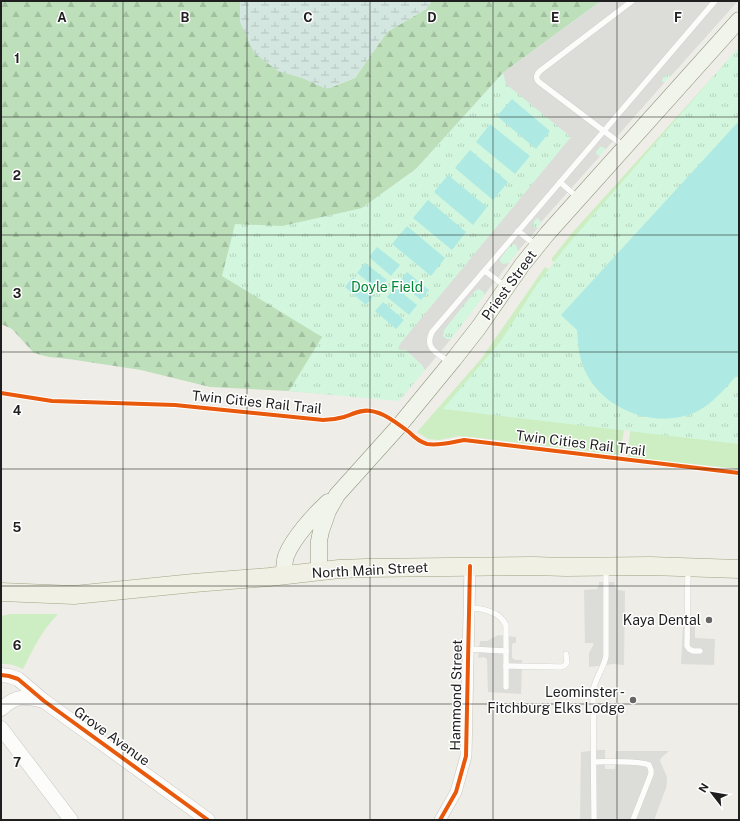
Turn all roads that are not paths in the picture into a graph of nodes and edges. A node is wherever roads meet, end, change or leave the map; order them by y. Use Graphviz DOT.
graph roads {
  1 [pos="632,1"];
  2 [pos="715,1"];
  3 [pos="739,20"];
  4 [pos="604,131"];
  5 [pos="625,147"];
  6 [pos="560,182"];
  7 [pos="578,198"];
  8 [pos="518,231"];
  9 [pos="537,246"];
  10 [pos="485,271"];
  11 [pos="507,287"];
  12 [pos="450,364"];
  13 [pos="337,495"];
  14 [pos="470,566"];
  15 [pos="606,567"];
  16 [pos="688,568"];
  17 [pos="739,569"];
  18 [pos="319,572"];
  19 [pos="284,575"];
  20 [pos="1,592"];
  21 [pos="469,608"];
  22 [pos="468,649"];
  23 [pos="506,651"];
  24 [pos="700,651"];
  25 [pos="566,654"];
  26 [pos="506,666"];
  27 [pos="1,675"];
  28 [pos="506,687"];
  29 [pos="44,701"];
  30 [pos="1,709"];
  31 [pos="1,728"];
  32 [pos="594,762"];
  33 [pos="67,818"];
  34 [pos="208,820"];
  35 [pos="440,820"];
  36 [pos="594,820"];
  37 [pos="633,820"];
  1 -- 4 [label="lane"];
  2 -- 4 [label="lane"];
  3 -- 5 [label="main road, Priest Street"];
  4 -- 5 [label="lane"];
  4 -- 6 [label="lane"];
  5 -- 7 [label="main road, Priest Street"];
  6 -- 7 [label="lane"];
  6 -- 8 [label="lane"];
  7 -- 9 [label="main road, Priest Street"];
  8 -- 9 [label="lane"];
  8 -- 10 [label="lane"];
  9 -- 11 [label="main road, Priest Street"];
  10 -- 11 [label="lane"];
  10 -- 12 [label="lane"];
  11 -- 12 [label="main road, Priest Street"];
  12 -- 13 [label="main road, Priest Street"];
  13 -- 18 [label="main road, Priest Street"];
  13 -- 19 [label="main road"];
  14 -- 15 [label="main road, North Main Street"];
  14 -- 18 [label="main road, North Main Street"];
  14 -- 21 [label="street, Hammond Street"];
  15 -- 16 [label="main road, North Main Street"];
  15 -- 32 [label="lane"];
  16 -- 17 [label="main road, North Main Street"];
  16 -- 24 [label="lane"];
  18 -- 19 [label="main road, North Main Street"];
  19 -- 20 [label="main road, North Main Street"];
  21 -- 22 [label="street, Hammond Street"];
  21 -- 23 [label="lane"];
  22 -- 23 [label="lane"];
  22 -- 35 [label="street, Hammond Street"];
  23 -- 26 [label="lane"];
  25 -- 26 [label="lane"];
  26 -- 28 [label="lane"];
  27 -- 29 [label="street, Grove Avenue"];
  29 -- 30 [label="street, Grove Avenue"];
  29 -- 34 [label="street, Grove Avenue"];
  31 -- 33 [label="street"];
  32 -- 36 [label="lane"];
  32 -- 37 [label="lane"];
}
